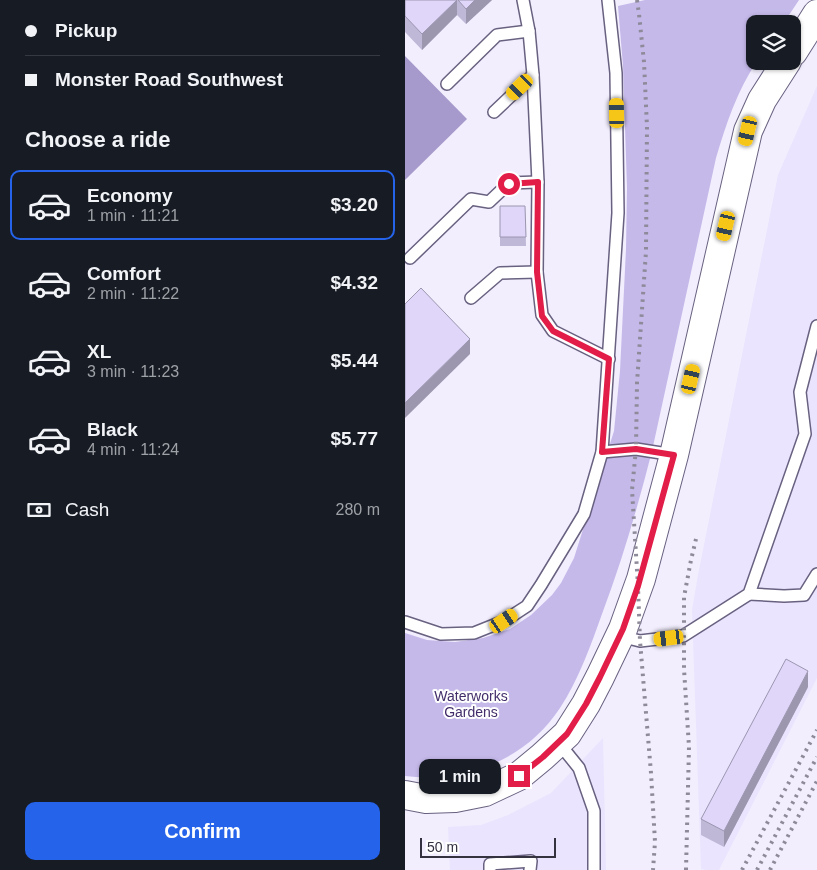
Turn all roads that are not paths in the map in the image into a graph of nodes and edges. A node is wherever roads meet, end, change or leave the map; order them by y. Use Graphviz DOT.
graph roads {
  1 [pos="523,0"];
  2 [pos="608,0"];
  3 [pos="817,14"];
  4 [pos="529,31"];
  5 [pos="801,39"];
  6 [pos="781,70"];
  7 [pos="533,75"];
  8 [pos="447,84"];
  9 [pos="494,112"];
  10 [pos="538,182"];
  11 [pos="409,258"];
  12 [pos="537,272"];
  13 [pos="471,298"];
  14 [pos="817,326"];
  15 [pos="609,359"];
  16 [pos="805,434"];
  17 [pos="817,437"];
  18 [pos="602,452"];
  19 [pos="674,455"];
  20 [pos="817,574"];
  21 [pos="749,594"];
  22 [pos="405,622"];
  23 [pos="620,636"];
  24 [pos="557,742"];
  25 [pos="405,796"];
  26 [pos="490,870"];
  27 [pos="531,870"];
  28 [pos="594,870"];
  1 -- 4 [label="lane"];
  2 -- 15 [label="lane"];
  3 -- 5 [label="street"];
  4 -- 7 [label="lane"];
  4 -- 8 [label="lane"];
  6 -- 19 [label="street"];
  7 -- 9 [label="lane"];
  7 -- 10 [label="lane"];
  10 -- 11 [label="lane"];
  10 -- 12 [label="lane"];
  12 -- 13 [label="lane"];
  12 -- 15 [label="lane"];
  14 -- 16 [label="lane"];
  15 -- 18 [label="lane"];
  16 -- 17 [label="lane"];
  16 -- 21 [label="lane"];
  18 -- 19 [label="lane"];
  18 -- 22 [label="lane"];
  19 -- 23 [label="street"];
  20 -- 21 [label="lane"];
  21 -- 23 [label="lane"];
  23 -- 24 [label="street"];
  24 -- 25 [label="street"];
  24 -- 28 [label="lane"];
  26 -- 27 [label="lane"];
}
